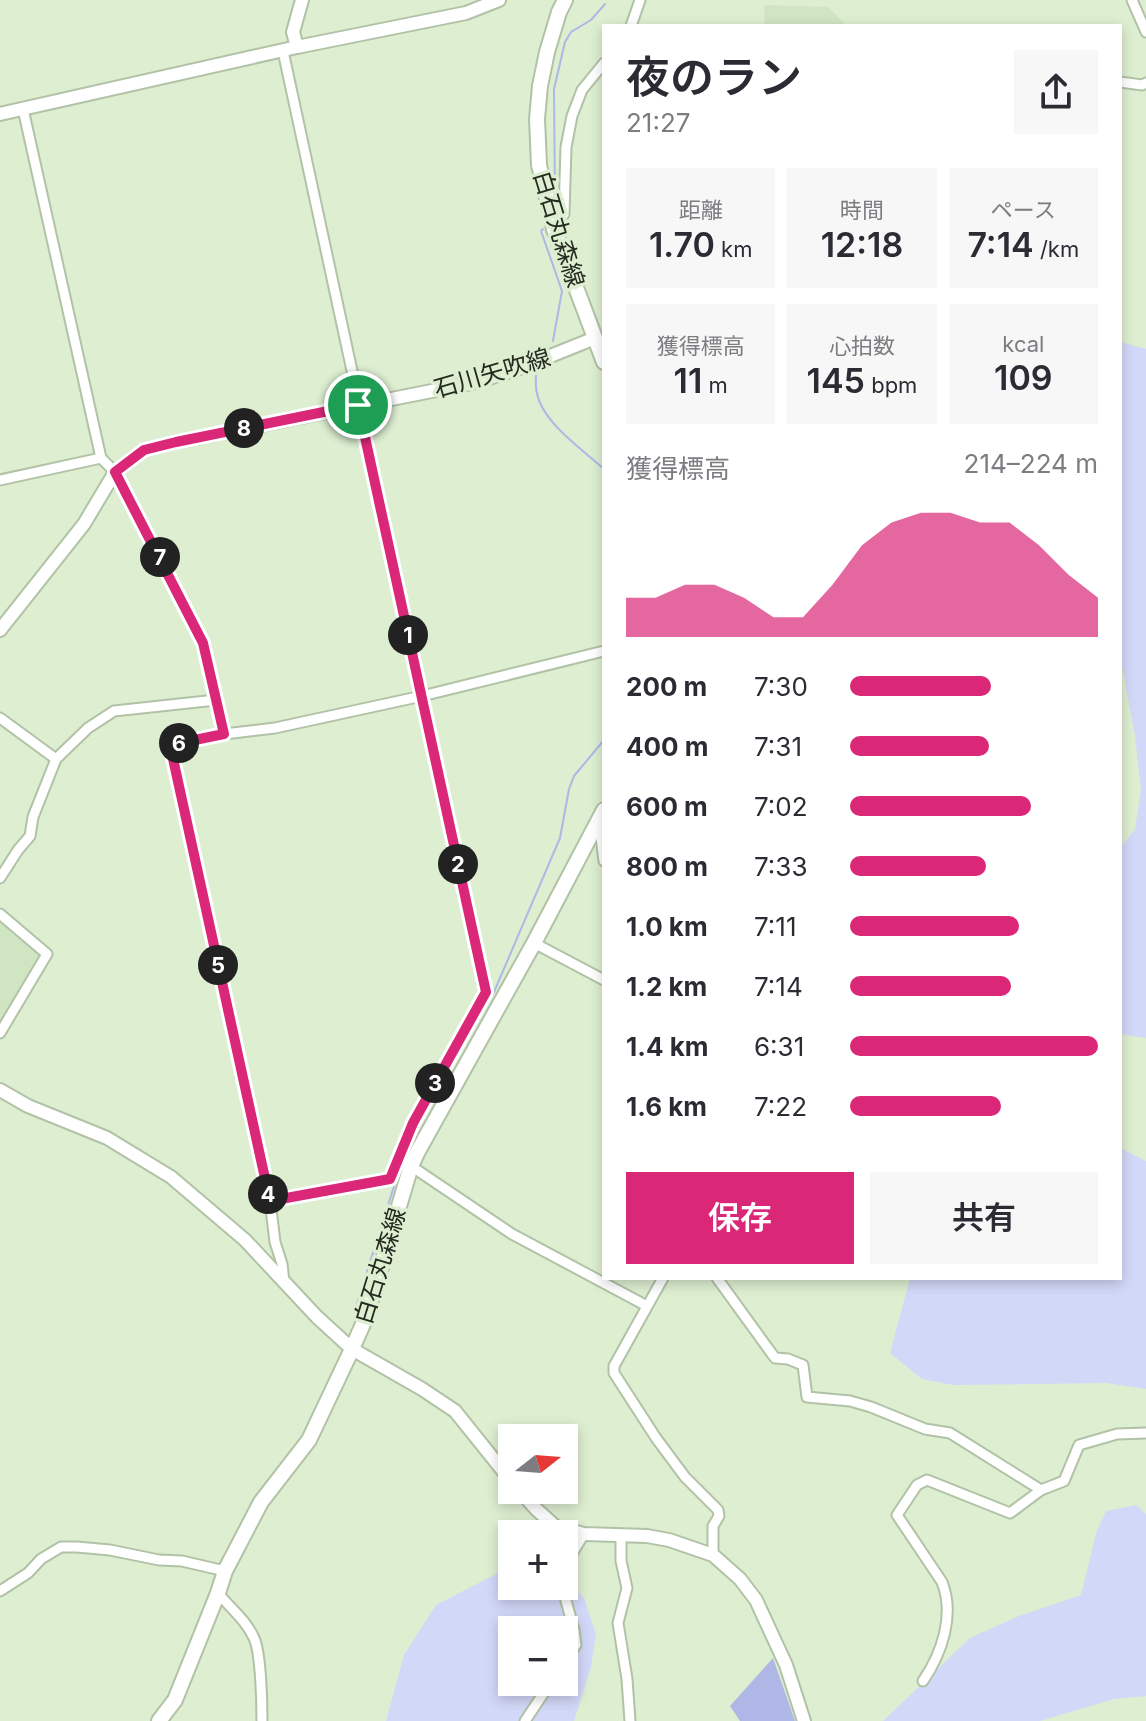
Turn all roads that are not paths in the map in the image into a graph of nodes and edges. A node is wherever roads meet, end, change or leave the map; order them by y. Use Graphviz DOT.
graph roads {
  1 [pos="302,0"];
  2 [pos="499,0"];
  3 [pos="565,0"];
  4 [pos="640,0"];
  5 [pos="1132,0"];
  6 [pos="632,24"];
  7 [pos="1146,32"];
  8 [pos="297,47"];
  9 [pos="283,51"];
  10 [pos="602,65"];
  11 [pos="1122,82"];
  12 [pos="1146,83"];
  13 [pos="23,109"];
  14 [pos="0,114"];
  15 [pos="554,229"];
  16 [pos="595,338"];
  17 [pos="602,355"];
  18 [pos="358,405"];
  19 [pos="101,458"];
  20 [pos="115,472"];
  21 [pos="0,480"];
  22 [pos="0,630"];
  23 [pos="602,651"];
  24 [pos="422,696"];
  25 [pos="216,700"];
  26 [pos="0,718"];
  27 [pos="224,734"];
  28 [pos="56,759"];
  29 [pos="601,816"];
  30 [pos="0,878"];
  31 [pos="0,914"];
  32 [pos="534,943"];
  33 [pos="602,979"];
  34 [pos="0,1033"];
  35 [pos="0,1090"];
  36 [pos="411,1166"];
  37 [pos="270,1201"];
  38 [pos="662,1280"];
  39 [pos="718,1280"];
  40 [pos="284,1282"];
  41 [pos="647,1306"];
  42 [pos="352,1349"];
  43 [pos="1146,1433"];
  44 [pos="498,1465"];
  45 [pos="1041,1490"];
  46 [pos="532,1504"];
  47 [pos="584,1534"];
  48 [pos="621,1536"];
  49 [pos="578,1544"];
  50 [pos="713,1555"];
  51 [pos="225,1571"];
  52 [pos="0,1591"];
  53 [pos="218,1593"];
  54 [pos="923,1681"];
  55 [pos="542,1696"];
  56 [pos="159,1721"];
  57 [pos="262,1721"];
  58 [pos="525,1721"];
  59 [pos="630,1721"];
  60 [pos="804,1721"];
  1 -- 8 [label="street"];
  2 -- 8 [label="street"];
  3 -- 15 [label="main road, 白石丸森線"];
  4 -- 6 [label="street"];
  5 -- 7 [label="street"];
  8 -- 9 [label="street"];
  9 -- 13 [label="street"];
  9 -- 18 [label="street"];
  10 -- 15 [label="street"];
  11 -- 12 [label="street"];
  13 -- 14 [label="street"];
  13 -- 19 [label="street"];
  15 -- 16 [label="main road, 白石丸森線"];
  16 -- 17 [label="main road, 白石丸森線"];
  16 -- 18 [label="street, 石川矢吹線"];
  18 -- 20 [label="street, 石川矢吹線"];
  18 -- 24 [label="street"];
  19 -- 20 [label="street"];
  19 -- 21 [label="street"];
  20 -- 22 [label="street, 石川矢吹線"];
  20 -- 25 [label="street"];
  23 -- 24 [label="street"];
  24 -- 27 [label="street"];
  24 -- 37 [label="street"];
  25 -- 27 [label="street"];
  25 -- 28 [label="street"];
  26 -- 28 [label="street"];
  27 -- 37 [label="street"];
  28 -- 30 [label="street"];
  29 -- 32 [label="main road, 白石丸森線"];
  31 -- 34 [label="street"];
  32 -- 33 [label="street"];
  32 -- 36 [label="main road, 白石丸森線"];
  35 -- 40 [label="street"];
  36 -- 41 [label="street"];
  36 -- 42 [label="main road, 白石丸森線"];
  37 -- 40 [label="street"];
  38 -- 41 [label="street"];
  39 -- 45 [label="street"];
  40 -- 42 [label="street"];
  41 -- 50 [label="street"];
  42 -- 44 [label="street"];
  42 -- 51 [label="main road, 白石丸森線"];
  43 -- 45 [label="street"];
  45 -- 54 [label="street"];
  46 -- 47 [label="street"];
  47 -- 48 [label="street"];
  47 -- 49 [label="street"];
  48 -- 50 [label="street"];
  48 -- 59 [label="street"];
  50 -- 60 [label="street"];
  51 -- 52 [label="street"];
  51 -- 53 [label="main road, 白石丸森線"];
  53 -- 56 [label="main road, 白石丸森線"];
  53 -- 57 [label="street"];
  55 -- 58 [label="street"];
}
